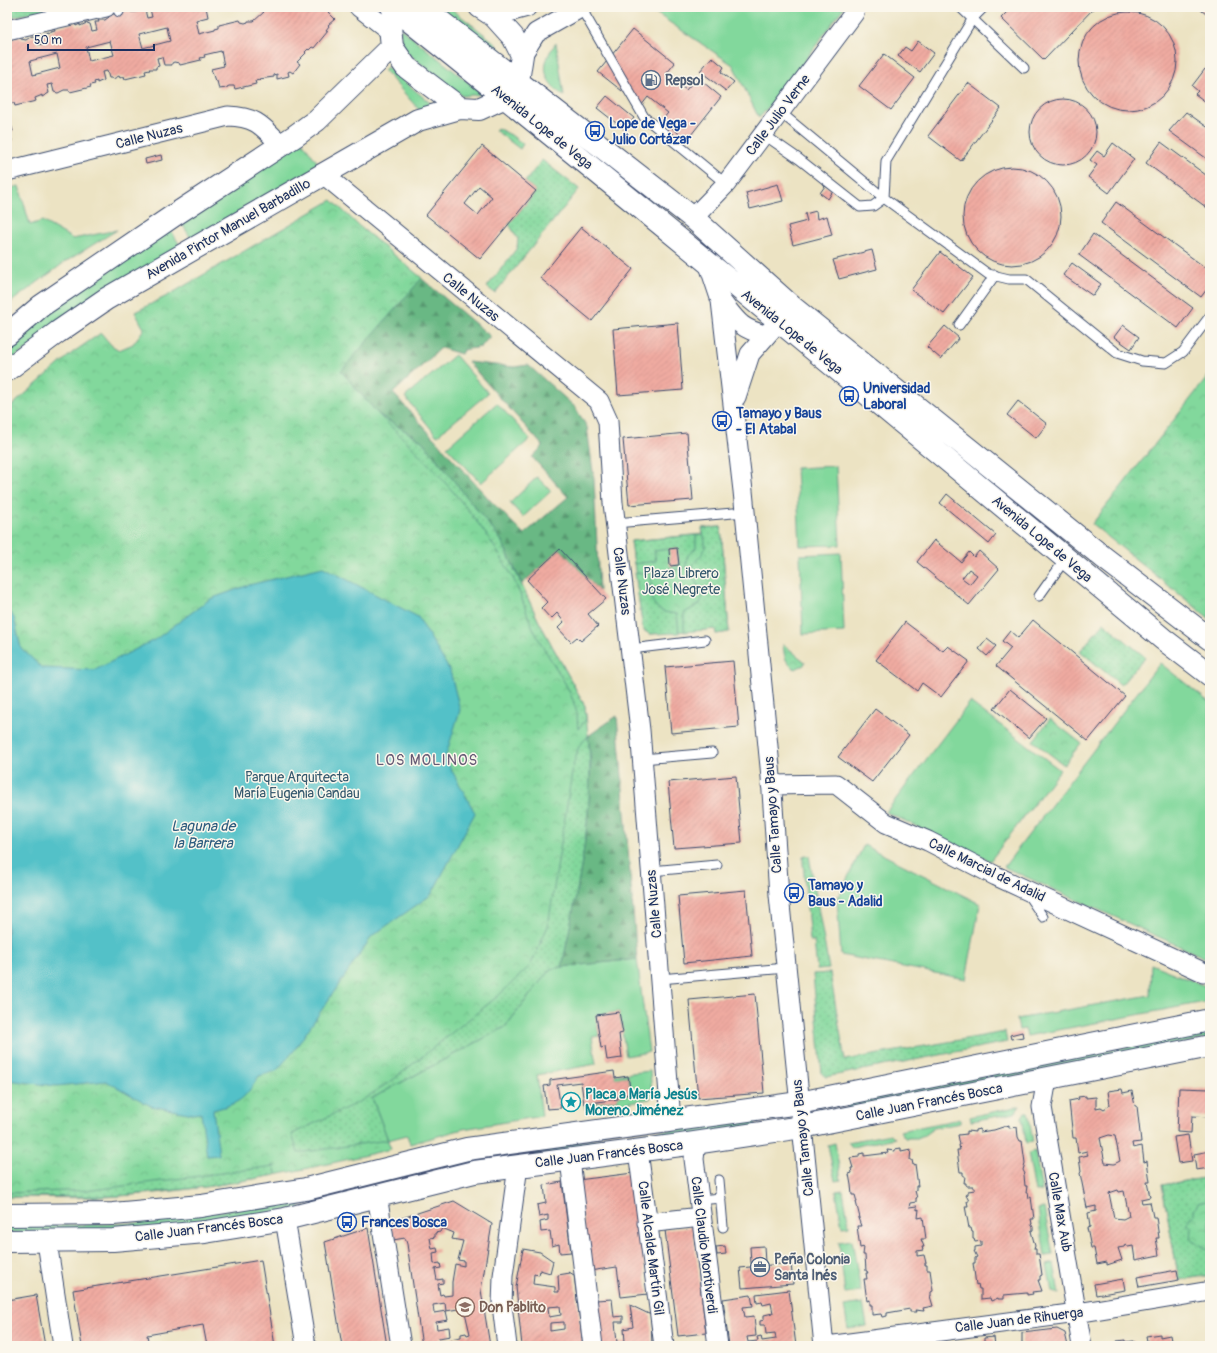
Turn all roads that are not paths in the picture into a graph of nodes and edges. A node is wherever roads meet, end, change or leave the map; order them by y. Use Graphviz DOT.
graph roads {
  1 [pos="359,7"];
  2 [pos="422,7"];
  3 [pos="527,7"];
  4 [pos="581,7"];
  5 [pos="856,7"];
  6 [pos="960,7"];
  7 [pos="984,7"];
  8 [pos="394,8"];
  9 [pos="114,9"];
  10 [pos="487,11"];
  11 [pos="974,18"];
  12 [pos="7,30"];
  13 [pos="391,39"];
  14 [pos="522,55"];
  15 [pos="1024,68"];
  16 [pos="511,89"];
  17 [pos="460,108"];
  18 [pos="780,112"];
  19 [pos="763,134"];
  20 [pos="282,146"];
  21 [pos="7,171"];
  22 [pos="323,174"];
  23 [pos="726,184"];
  24 [pos="884,198"];
  25 [pos="693,218"];
  26 [pos="709,265"];
  27 [pos="995,275"];
  28 [pos="721,301"];
  29 [pos="1210,316"];
  30 [pos="779,321"];
  31 [pos="959,325"];
  32 [pos="7,335"];
  33 [pos="7,370"];
  34 [pos="734,404"];
  35 [pos="746,512"];
  36 [pos="615,523"];
  37 [pos="1066,558"];
  38 [pos="1039,596"];
  39 [pos="1210,639"];
  40 [pos="705,640"];
  41 [pos="631,649"];
  42 [pos="1210,675"];
  43 [pos="712,753"];
  44 [pos="642,759"];
  45 [pos="771,785"];
  46 [pos="717,865"];
  47 [pos="651,871"];
  48 [pos="1022,888"];
  49 [pos="1043,917"];
  50 [pos="787,968"];
  51 [pos="1204,972"];
  52 [pos="660,979"];
  53 [pos="1210,1020"];
  54 [pos="1210,1046"];
  55 [pos="1047,1079"];
  56 [pos="800,1103"];
  57 [pos="671,1120"];
  58 [pos="802,1127"];
  59 [pos="696,1143"];
  60 [pos="638,1151"];
  61 [pos="570,1160"];
  62 [pos="518,1166"];
  63 [pos="719,1180"];
  64 [pos="377,1195"];
  65 [pos="721,1198"];
  66 [pos="700,1208"];
  67 [pos="7,1215"];
  68 [pos="285,1219"];
  69 [pos="648,1223"];
  70 [pos="724,1227"];
  71 [pos="7,1241"];
  72 [pos="47,1242"];
  73 [pos="1210,1291"];
  74 [pos="1077,1313"];
  75 [pos="63,1346"];
  76 [pos="306,1346"];
  77 [pos="401,1346"];
  78 [pos="507,1346"];
  79 [pos="593,1346"];
  80 [pos="664,1346"];
  81 [pos="718,1346"];
  82 [pos="826,1346"];
  83 [pos="1082,1346"];
  1 -- 13 [label="street"];
  2 -- 16 [label="main road, Avenida Lope de Vega"];
  3 -- 10 [label="street"];
  4 -- 14 [label="street"];
  4 -- 23 [label="lane"];
  5 -- 18 [label="street, Calle Julio Verne"];
  6 -- 11 [label="lane"];
  7 -- 11 [label="lane"];
  8 -- 13 [label="main road"];
  8 -- 16 [label="main road, Avenida Lope de Vega"];
  9 -- 12 [label="street"];
  10 -- 14 [label="main road"];
  11 -- 15 [label="lane"];
  11 -- 24 [label="lane"];
  13 -- 17 [label="main road"];
  13 -- 20 [label="main road"];
  14 -- 16 [label="main road"];
  16 -- 17 [label="main road, Avenida Pintor Manuel Barbadillo"];
  16 -- 25 [label="main road, Avenida Lope de Vega"];
  16 -- 26 [label="main road, Avenida Lope de Vega"];
  17 -- 22 [label="main road, Avenida Pintor Manuel Barbadillo"];
  18 -- 19 [label="street, Calle Julio Verne"];
  18 -- 24 [label="lane"];
  19 -- 23 [label="street, Calle Julio Verne"];
  19 -- 24 [label="lane"];
  20 -- 21 [label="street, Calle Nuzas"];
  20 -- 32 [label="main road"];
  22 -- 33 [label="main road, Avenida Pintor Manuel Barbadillo"];
  22 -- 36 [label="street, Calle Nuzas"];
  23 -- 25 [label="street, Calle Julio Verne"];
  24 -- 27 [label="lane"];
  25 -- 30 [label="main road, Avenida Lope de Vega"];
  26 -- 28 [label="street, Calle Tamayo y Baus"];
  26 -- 30 [label="main road, Avenida Lope de Vega"];
  27 -- 29 [label="lane"];
  27 -- 31 [label="lane"];
  28 -- 30 [label="street"];
  28 -- 34 [label="street, Calle Tamayo y Baus"];
  30 -- 34 [label="street, Calle Tamayo y Baus"];
  30 -- 37 [label="main road, Avenida Lope de Vega"];
  30 -- 39 [label="main road, Avenida Lope de Vega"];
  34 -- 35 [label="street, Calle Tamayo y Baus"];
  35 -- 36 [label="lane"];
  35 -- 45 [label="street, Calle Tamayo y Baus"];
  36 -- 41 [label="street, Calle Nuzas"];
  37 -- 38 [label="lane"];
  37 -- 42 [label="main road, Avenida Lope de Vega"];
  40 -- 41 [label="lane"];
  41 -- 44 [label="street, Calle Nuzas"];
  43 -- 44 [label="lane"];
  44 -- 47 [label="street, Calle Nuzas"];
  45 -- 48 [label="street, Calle Marcial de Adalid"];
  45 -- 50 [label="street, Calle Tamayo y Baus"];
  46 -- 47 [label="lane"];
  47 -- 52 [label="street, Calle Nuzas"];
  48 -- 49 [label="lane"];
  48 -- 51 [label="street, Calle Marcial de Adalid"];
  50 -- 52 [label="lane"];
  50 -- 56 [label="street, Calle Tamayo y Baus"];
  52 -- 57 [label="street, Calle Nuzas"];
  53 -- 56 [label="main road, Calle Juan Francés Bosca"];
  54 -- 55 [label="main road, Calle Juan Francés Bosca"];
  55 -- 58 [label="main road, Calle Juan Francés Bosca"];
  55 -- 74 [label="street, Calle Max Aub"];
  56 -- 57 [label="main road, Calle Juan Francés Bosca"];
  56 -- 58 [label="street, Calle Tamayo y Baus"];
  57 -- 67 [label="main road, Calle Juan Francés Bosca"];
  58 -- 59 [label="main road, Calle Juan Francés Bosca"];
  58 -- 82 [label="street, Calle Tamayo y Baus"];
  59 -- 60 [label="main road, Calle Juan Francés Bosca"];
  59 -- 66 [label="street, Calle Claudio Montiverdi"];
  60 -- 61 [label="main road, Calle Juan Francés Bosca"];
  60 -- 69 [label="street, Calle Alcalde Martín Gil"];
  61 -- 62 [label="main road, Calle Juan Francés Bosca"];
  61 -- 79 [label="street"];
  62 -- 64 [label="main road, Calle Juan Francés Bosca"];
  62 -- 78 [label="street"];
  63 -- 65 [label="lane"];
  64 -- 68 [label="main road, Calle Juan Francés Bosca"];
  64 -- 77 [label="street"];
  65 -- 66 [label="lane"];
  65 -- 70 [label="lane"];
  66 -- 69 [label="street"];
  66 -- 81 [label="street, Calle Claudio Montiverdi"];
  68 -- 72 [label="main road, Calle Juan Francés Bosca"];
  68 -- 76 [label="street"];
  69 -- 80 [label="street, Calle Alcalde Martín Gil"];
  71 -- 72 [label="main road, Calle Juan Francés Bosca"];
  72 -- 75 [label="street"];
  73 -- 74 [label="street, Calle Juan de Rihuerga"];
  74 -- 82 [label="street, Calle Juan de Rihuerga"];
  74 -- 83 [label="street, Calle Max Aub"];
}
